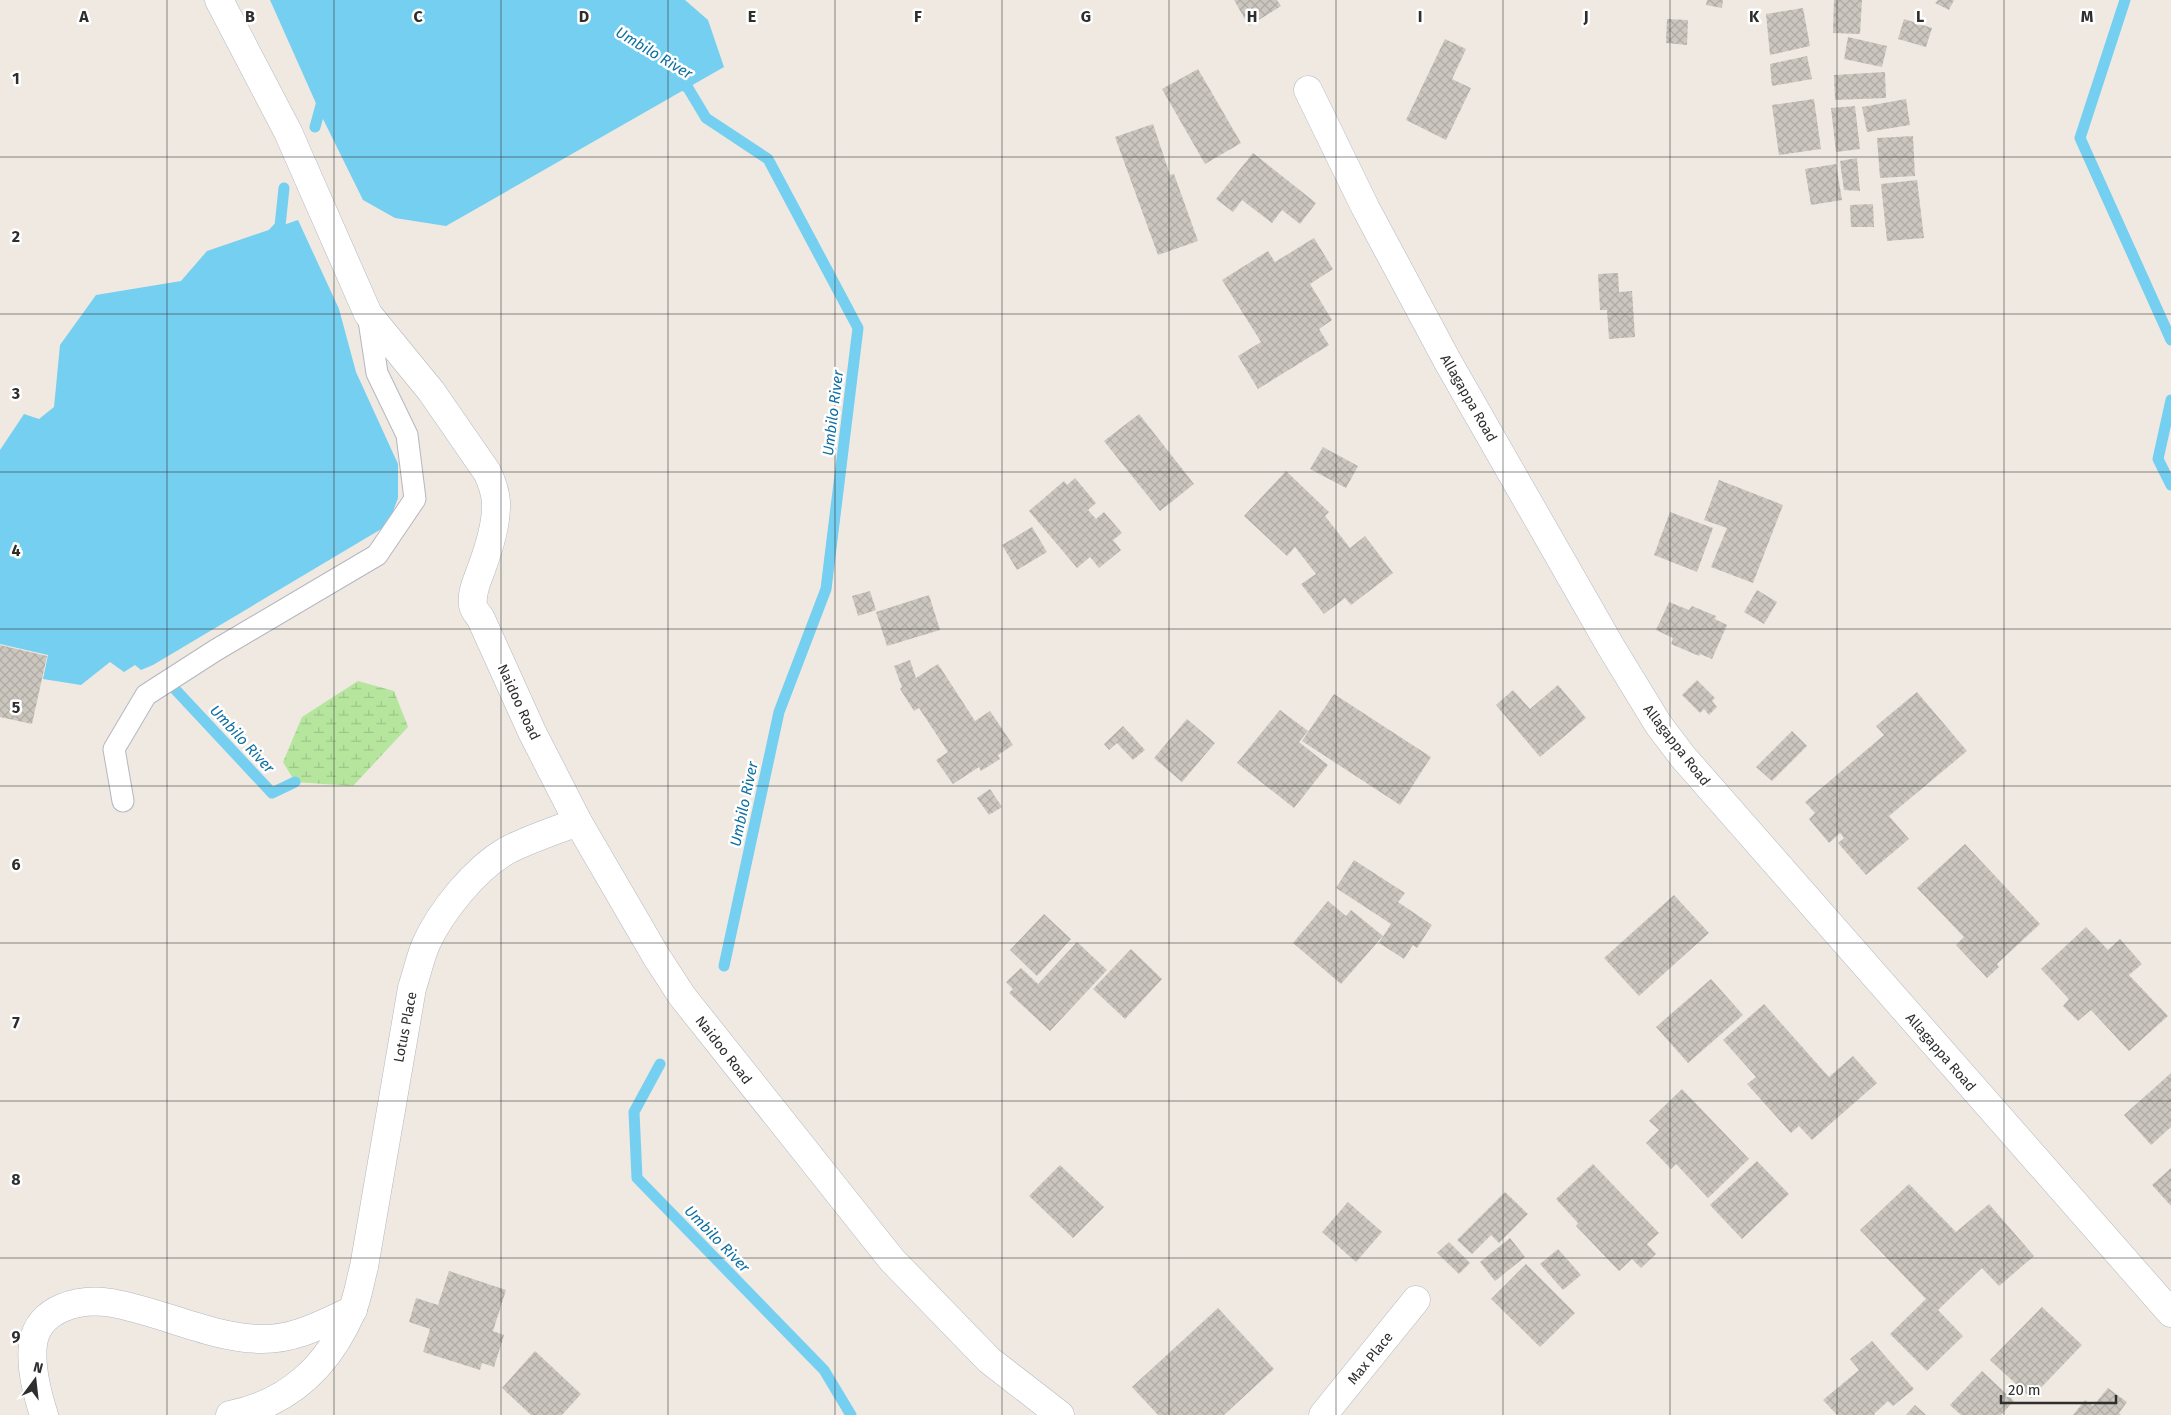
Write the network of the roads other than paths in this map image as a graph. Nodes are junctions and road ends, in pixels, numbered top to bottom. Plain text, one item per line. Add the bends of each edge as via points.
1 (219, 0) edge
2 (1308, 90) dead end
3 (368, 314) junction
4 (123, 801) dead end
5 (578, 822) junction
6 (1416, 1300) dead end
7 (352, 1310) junction
8 (2171, 1313) edge
9 (44, 1415) edge
10 (230, 1415) edge
11 (1060, 1415) edge
12 (1323, 1415) edge

1 - 3 street, Naidoo Road via 288,132
2 - 8 street, Allagappa Road via 1365,207 1448,362 1658,724 1683,757
3 - 4 lane via 377,373 407,435 415,499 377,555 146,695 114,749
3 - 5 street, Naidoo Road via 431,390 487,472 493,486 496,504 493,525 474,589 474,610 481,618 532,732
5 - 7 street, Lotus Place via 504,852 479,873 447,909 426,944 412,988 364,1267
5 - 11 street, Naidoo Road via 682,996 892,1260 990,1360
6 - 12 street, Max Place
7 - 9 street via 294,1336 262,1339 235,1337 111,1303 64,1306 40,1326 33,1344 34,1371
7 - 10 street, Lotus Place via 328,1356 310,1376 268,1404

